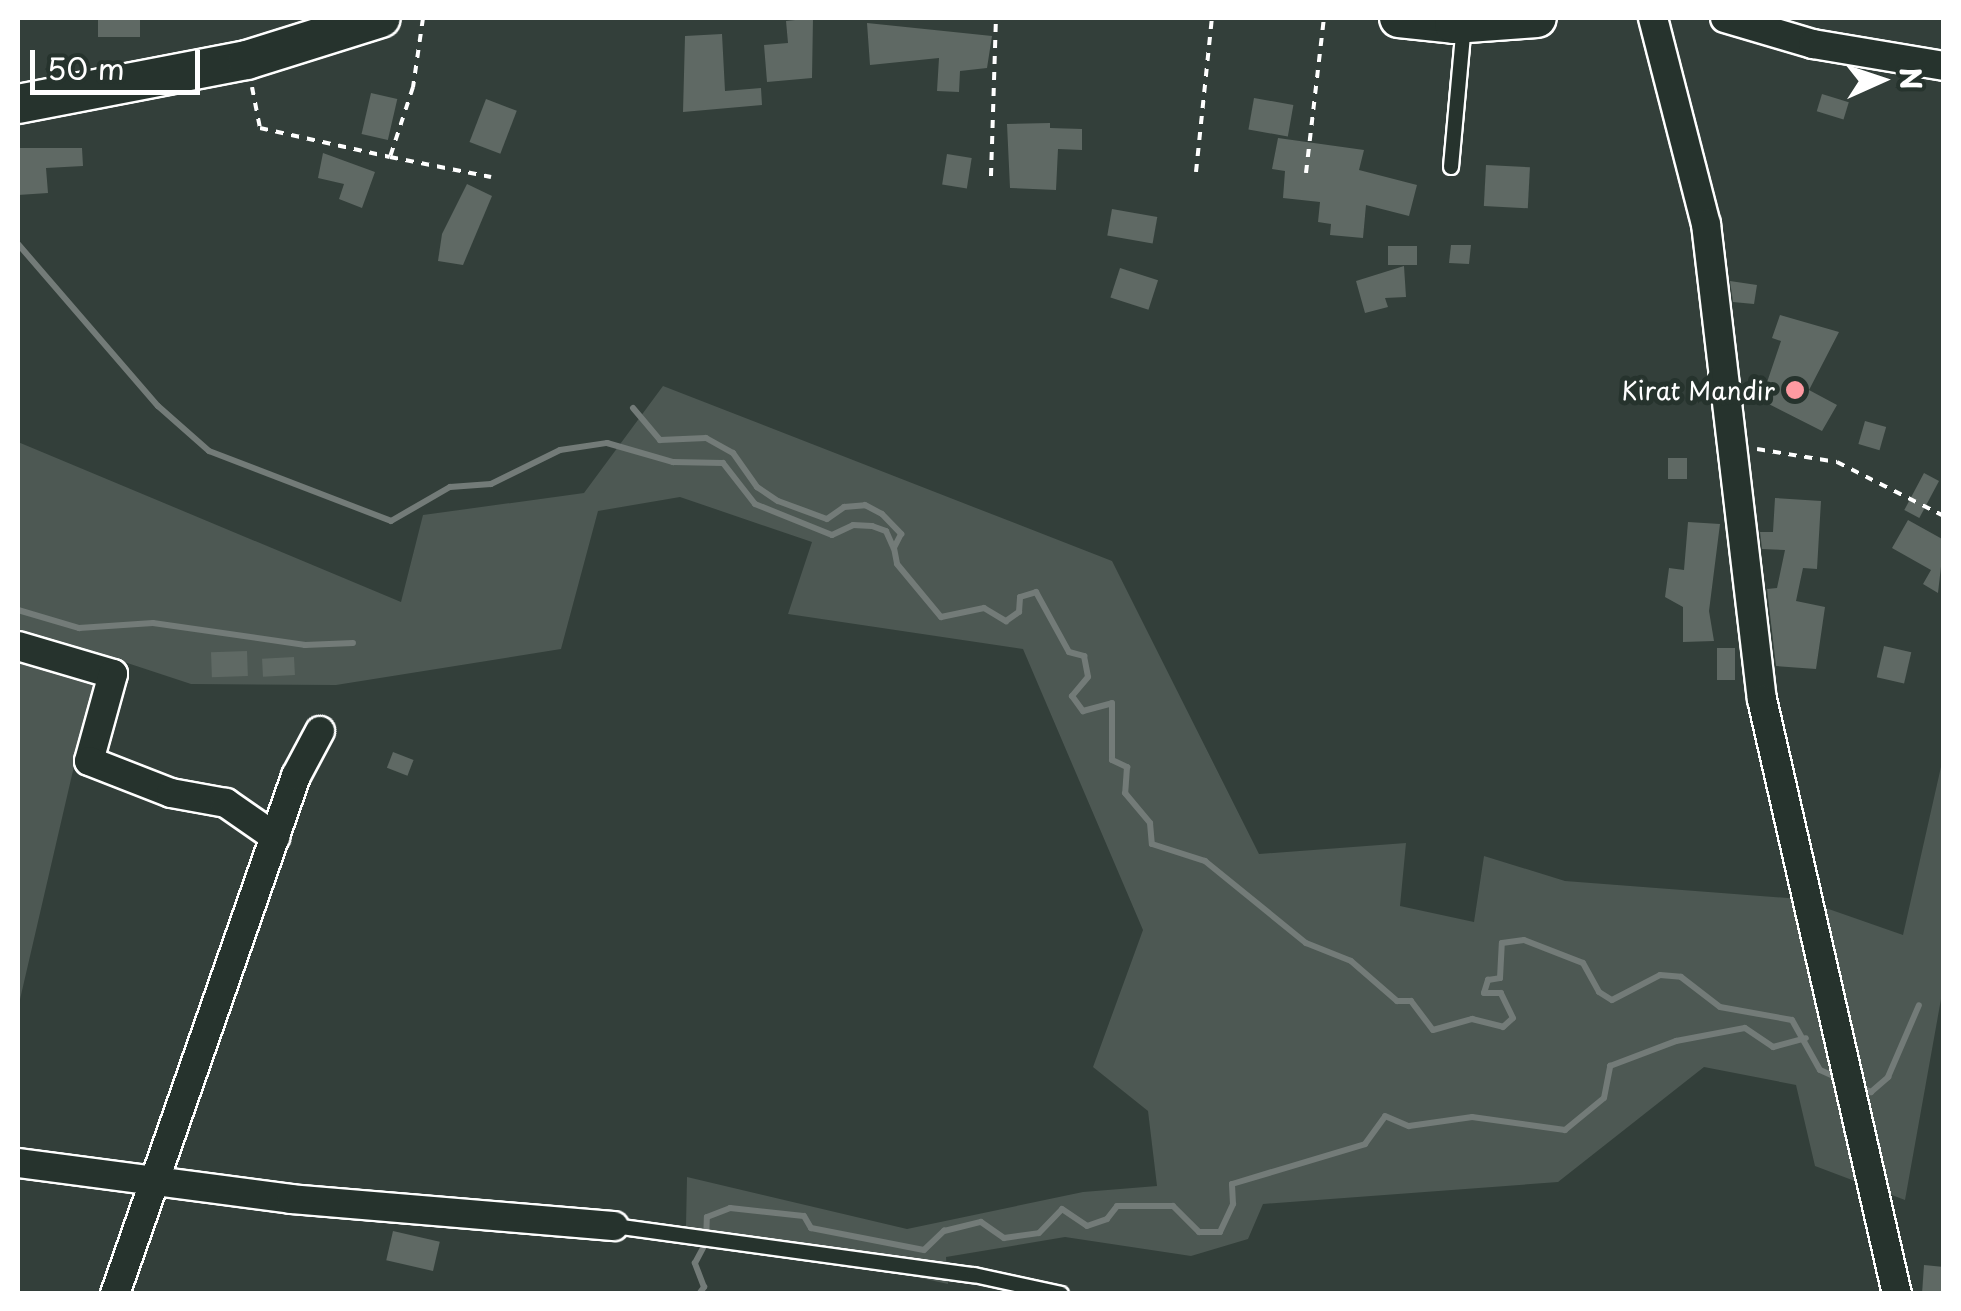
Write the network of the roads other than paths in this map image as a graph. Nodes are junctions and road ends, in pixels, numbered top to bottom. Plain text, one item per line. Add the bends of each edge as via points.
1 (381, 18) edge
2 (1399, 18) edge
3 (1536, 18) edge
4 (1653, 18) edge
5 (1725, 18) edge
6 (1464, 24) junction
7 (1944, 66) edge
8 (18, 104) edge
9 (1451, 167) dead end
10 (18, 646) edge
11 (320, 731) dead end
12 (274, 837) junction
13 (18, 1163) edge
14 (156, 1181) junction
15 (614, 1226) joint
16 (115, 1294) edge
17 (1061, 1294) edge
18 (1897, 1294) edge

1 - 8 street via 247,60
2 - 6 street
3 - 6 street
4 - 18 street via 1706,224 1762,699
5 - 7 street via 1813,44
6 - 9 lane
10 - 12 street via 113,674 90,761 171,793 226,803
11 - 12 street
12 - 14 street
13 - 14 street
14 - 15 street
14 - 16 street
15 - 17 lane via 974,1275

